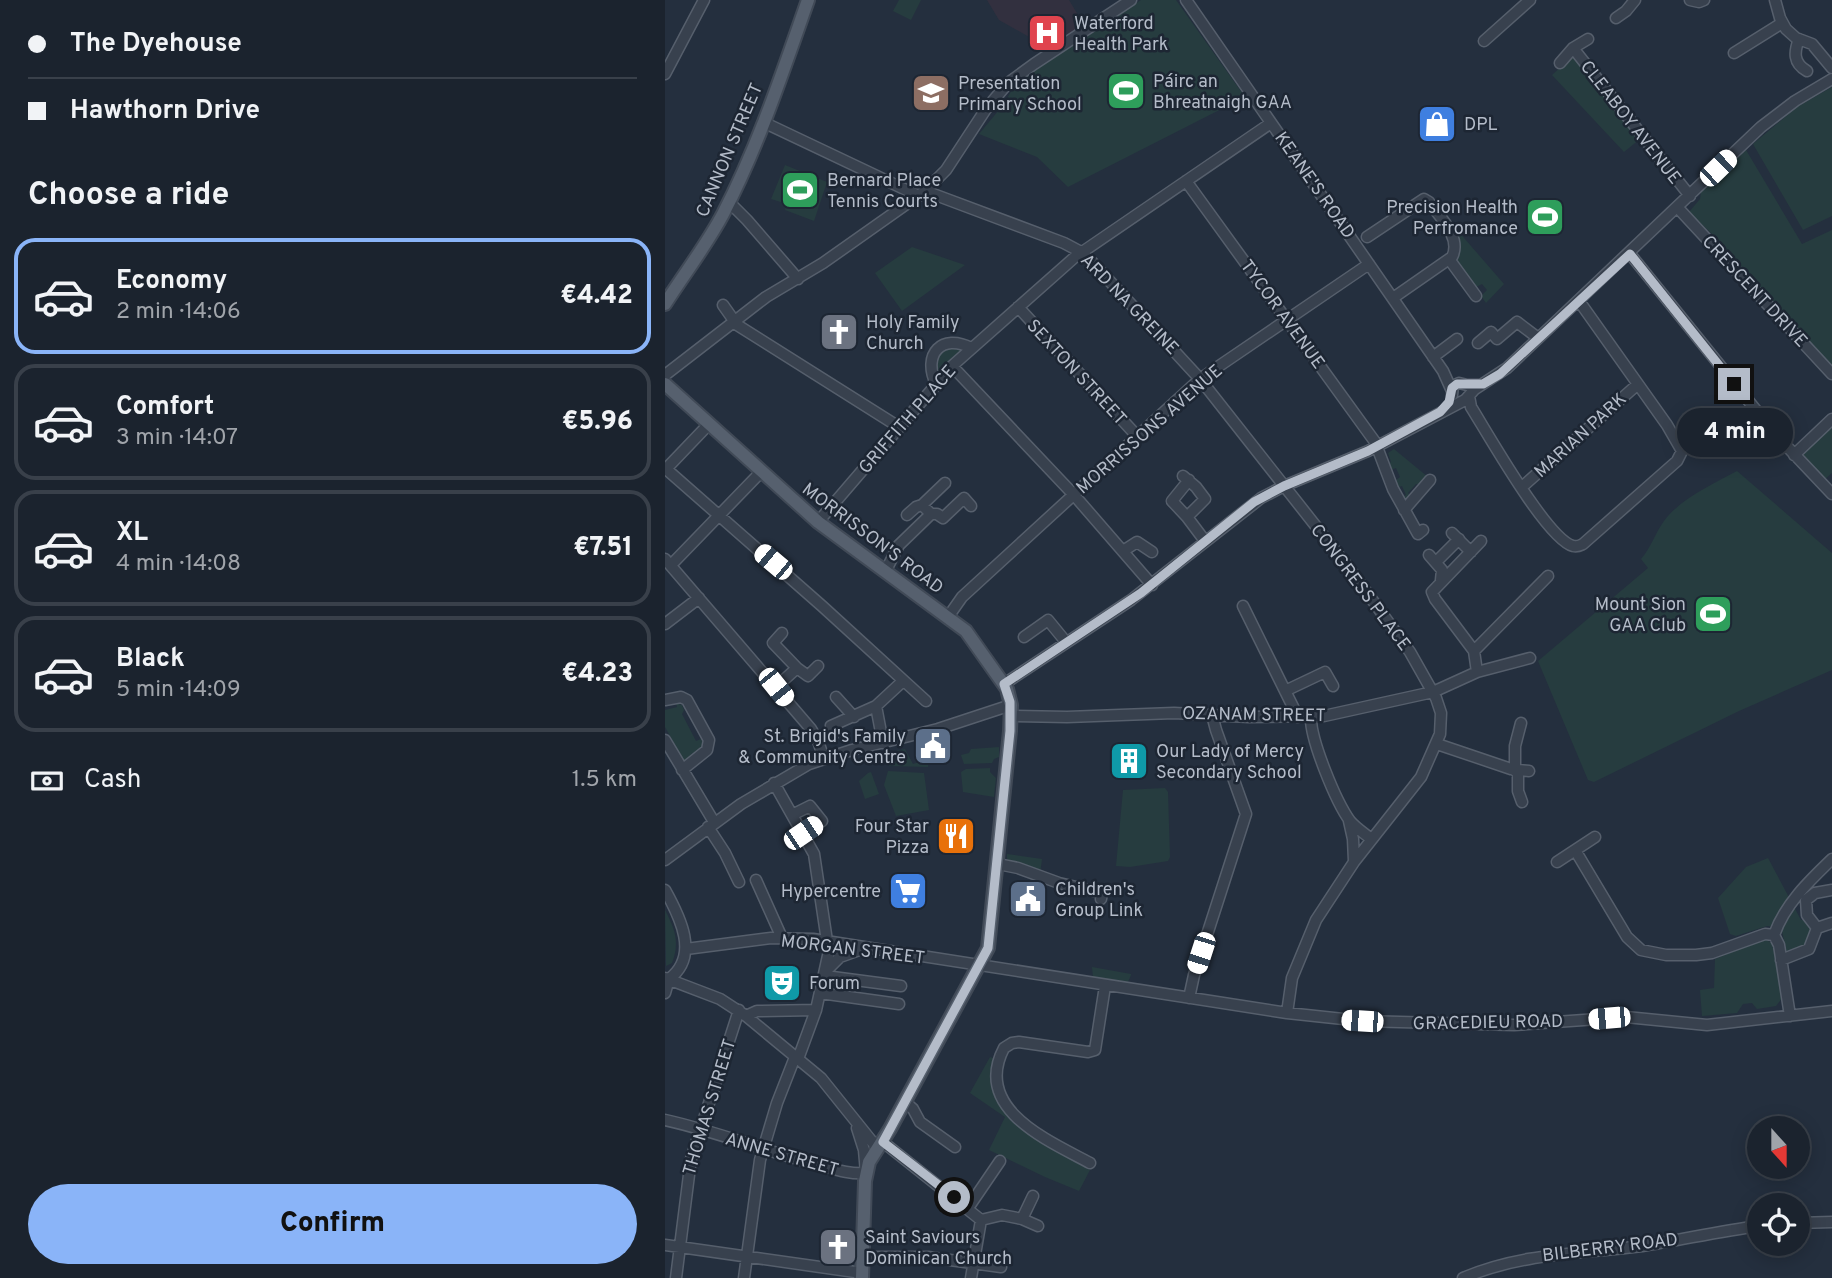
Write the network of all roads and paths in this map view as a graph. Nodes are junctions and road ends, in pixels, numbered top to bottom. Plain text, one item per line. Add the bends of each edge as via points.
1 (704, 0) edge
2 (808, 0) edge
3 (1131, 0) edge
4 (1186, 0) edge
5 (1530, 0) edge
6 (1635, 0) edge
7 (1690, 0) edge
8 (1704, 0) edge
9 (1775, 0) edge
10 (1616, 18) dead end
11 (1782, 23) junction
12 (1588, 39) dead end
13 (1798, 39) junction
14 (1484, 41) dead end
15 (1573, 48) junction
16 (1734, 53) dead end
17 (1560, 63) dead end
18 (1832, 68) edge
19 (1807, 71) dead end
20 (665, 74) edge
21 (1832, 79) edge
22 (763, 122) junction
23 (1271, 123) junction
24 (1186, 181) junction
25 (922, 194) junction
26 (1690, 196) junction
27 (729, 202) junction
28 (1678, 208) junction
29 (1367, 237) dead end
30 (1081, 252) junction
31 (1630, 254) junction
32 (1449, 259) junction
33 (1369, 264) junction
34 (798, 279) junction
35 (669, 289) edge
36 (1476, 296) dead end
37 (1393, 298) junction
38 (1579, 300) junction
39 (665, 304) edge
40 (723, 305) dead end
41 (1018, 307) junction
42 (1287, 319) junction
43 (734, 323) junction
44 (1538, 338) junction
45 (1457, 339) dead end
46 (1478, 343) dead end
47 (971, 348) junction
48 (1433, 357) junction
49 (952, 366) junction
50 (1832, 374) edge
51 (665, 376) edge
52 (1201, 379) junction
53 (665, 384) edge
54 (936, 384) junction
55 (1638, 384) junction
56 (1463, 395) junction
57 (1832, 419) edge
58 (709, 425) junction
59 (899, 427) junction
60 (1137, 436) junction
61 (1378, 446) junction
62 (1794, 455) junction
63 (665, 469) edge
64 (761, 472) junction
65 (1430, 480) dead end
66 (945, 482) dead end
67 (1284, 486) junction
68 (1522, 487) junction
69 (1832, 494) edge
70 (1074, 495) junction
71 (922, 505) junction
72 (971, 506) dead end
73 (1404, 510) junction
74 (931, 514) junction
75 (908, 515) dead end
76 (717, 516) junction
77 (1187, 517) junction
78 (818, 522) junction
79 (1423, 530) dead end
80 (1205, 541) junction
81 (1481, 541) dead end
82 (1123, 551) junction
83 (1471, 551) junction
84 (1152, 552) dead end
85 (668, 562) edge
86 (885, 572) junction
87 (1548, 576) dead end
88 (1439, 583) junction
89 (1152, 585) junction
90 (699, 598) junction
91 (1243, 606) dead end
92 (948, 617) junction
93 (665, 624) edge
94 (782, 633) dead end
95 (1024, 637) dead end
96 (1066, 642) junction
97 (1474, 651) junction
98 (1530, 658) dead end
99 (818, 667) dead end
100 (797, 668) junction
101 (1477, 673) junction
102 (903, 681) junction
103 (1004, 684) junction
104 (1333, 686) dead end
105 (776, 687) junction
106 (1285, 691) junction
107 (1433, 692) junction
108 (836, 697) dead end
109 (665, 700) edge
110 (926, 701) dead end
111 (876, 706) junction
112 (1011, 710) junction
113 (1212, 715) junction
114 (1298, 717) junction
115 (1311, 717) junction
116 (854, 718) junction
117 (1521, 723) dead end
118 (833, 735) dead end
119 (665, 740) edge
120 (883, 743) junction
121 (1437, 744) junction
122 (824, 759) junction
123 (682, 770) junction
124 (1521, 771) junction
125 (774, 783) junction
126 (1522, 802) dead end
127 (792, 814) junction
128 (1349, 819) junction
129 (711, 824) junction
130 (803, 833) junction
131 (1595, 837) dead end
132 (1371, 839) junction
133 (665, 845) edge
134 (1575, 850) junction
135 (668, 858) edge
136 (1832, 859) edge
137 (1354, 862) junction
138 (1557, 862) dead end
139 (998, 864) junction
140 (755, 880) dead end
141 (739, 882) dead end
142 (665, 890) edge
143 (1832, 890) edge
144 (1101, 899) dead end
145 (1832, 923) edge
146 (1817, 928) junction
147 (1774, 935) junction
148 (782, 938) junction
149 (829, 942) junction
150 (865, 947) junction
151 (686, 949) junction
152 (1781, 960) junction
153 (681, 965) junction
154 (979, 966) junction
155 (825, 974) junction
156 (667, 979) edge
157 (901, 986) dead end
158 (1105, 986) junction
159 (690, 987) junction
160 (665, 993) edge
161 (820, 993) junction
162 (1189, 998) junction
163 (899, 1004) dead end
164 (815, 1010) junction
165 (1832, 1011) edge
166 (743, 1013) junction
167 (1287, 1013) junction
168 (1790, 1016) junction
169 (796, 1058) junction
170 (905, 1102) junction
171 (851, 1118) junction
172 (665, 1120) edge
173 (700, 1128) junction
174 (880, 1145) junction
175 (863, 1147) junction
176 (955, 1147) dead end
177 (763, 1150) junction
178 (1000, 1161) dead end
179 (1090, 1163) dead end
180 (866, 1173) junction
181 (1033, 1196) dead end
182 (968, 1208) junction
183 (1022, 1219) junction
184 (981, 1220) junction
185 (1832, 1222) edge
186 (1810, 1223) edge
187 (1038, 1226) dead end
188 (1747, 1228) edge
189 (665, 1245) edge
190 (678, 1246) junction
191 (747, 1256) junction
192 (863, 1257) junction
193 (974, 1263) junction
194 (1001, 1267) dead end
195 (862, 1276) edge
196 (676, 1278) edge
197 (744, 1278) edge
198 (971, 1278) edge
199 (1463, 1278) edge

1 - 20 street
2 - 22 main road, CANNON STREET
3 - 25 street via 1008,83 946,170
4 - 23 street, KEANE'S ROAD
5 - 14 street
6 - 10 street
7 - 8 street
9 - 11 street
11 - 13 street
11 - 16 street
12 - 15 street, CLEABOY AVENUE
13 - 18 street via 1812,44
13 - 19 street via 1795,58
15 - 17 street, CLEABOY AVENUE
15 - 26 street, CLEABOY AVENUE
21 - 26 street via 1769,120
22 - 25 street, ARD NA GREINE
22 - 27 main road, CANNON STREET
23 - 24 street, GRIFFITH PLACE
23 - 33 street, KEANE'S ROAD
24 - 30 street, GRIFFITH PLACE
24 - 42 street, TYCOR AVENUE
25 - 30 street, ARD NA GREINE
25 - 34 street
26 - 28 street
27 - 34 street
27 - 35 main road, CANNON STREET via 703,248
28 - 31 street
28 - 50 street, CRESCENT DRIVE
29 - 32 street via 1425,199 1454,238
30 - 41 street, GRIFFITH PLACE
30 - 52 street, ARD NA GREINE
31 - 38 street
31 - 62 street
32 - 36 street
32 - 37 street
33 - 37 street, KEANE'S ROAD
33 - 42 street, MORRISSONS AVENUE
34 - 43 street
35 - 39 main road, CANNON STREET
37 - 48 street, KEANE'S ROAD
38 - 44 street
38 - 55 street, MARIAN PARK
40 - 43 street
41 - 47 street, GRIFFITH PLACE
41 - 60 street, SEXTON STREET
42 - 52 street, MORRISSONS AVENUE
42 - 61 street, TYCOR AVENUE
43 - 51 street
43 - 59 street
44 - 46 street via 1517,322 1497,339 1491,332
44 - 56 street via 1507,368
45 - 48 street
47 - 49 street, GRIFFITH PLACE
47 - 54 street via 955,343 937,350 930,362
48 - 56 street, KEANE'S ROAD
49 - 54 street, GRIFFITH PLACE
49 - 70 street
52 - 60 street, MORRISSONS AVENUE
52 - 67 street, ARD NA GREINE
53 - 58 main road, MORRISSON'S ROAD
54 - 59 street, GRIFFITH PLACE
55 - 68 street, MARIAN PARK
55 - 68 street, MARIAN PARK via 1681,446 1677,461 1577,546 1548,526
56 - 61 street
56 - 68 street, MARIAN PARK
57 - 62 street
58 - 63 street
58 - 64 main road, MORRISSON'S ROAD
59 - 78 street, GRIFFITH PLACE
60 - 70 street, MORRISSONS AVENUE
61 - 67 street
61 - 73 street, TYCOR AVENUE
62 - 69 street
63 - 76 street
64 - 76 street
64 - 78 main road, MORRISSON'S ROAD
65 - 73 street
66 - 71 street
67 - 80 street via 1254,502
67 - 107 street, CONGRESS PLACE via 1397,632
70 - 82 street
70 - 92 street, MORRISSONS AVENUE via 962,597
71 - 74 street
71 - 75 street
72 - 74 street via 964,498 943,518
73 - 79 street via 1418,534
74 - 86 street via 899,545
76 - 85 street
76 - 102 street
77 - 77 street via 1205,500 1186,478 1172,501
77 - 80 street
78 - 86 main road, MORRISSON'S ROAD
80 - 89 street
81 - 83 street
82 - 84 street via 1137,542
82 - 89 street
83 - 88 street
83 - 88 street via 1455,536 1432,559 1443,572
85 - 90 street
86 - 92 main road, MORRISSON'S ROAD
87 - 97 street
88 - 97 street via 1433,597
89 - 96 street
90 - 93 street
90 - 105 street
91 - 106 street
92 - 103 main road, MORRISSON'S ROAD via 969,635
94 - 100 street via 773,643
95 - 96 street via 1048,620
96 - 103 street
97 - 101 street
98 - 101 street, OZANAM STREET
99 - 100 street via 809,676
100 - 105 street
101 - 107 street, OZANAM STREET
102 - 110 street
102 - 111 street
103 - 112 main road, MORRISSON'S ROAD
104 - 106 street via 1325,672
105 - 122 street via 814,733
106 - 114 street
107 - 115 street, OZANAM STREET
107 - 121 street, CONGRESS PLACE via 1442,718
108 - 116 street
109 - 123 street via 687,700 709,740 707,750
111 - 116 street
111 - 120 street
112 - 113 street, OZANAM STREET via 1067,717
112 - 120 street, OZANAM STREET
112 - 139 main road
113 - 114 street, OZANAM STREET
113 - 162 street via 1246,813
114 - 115 street, OZANAM STREET
115 - 128 street via 1314,739
116 - 118 street via 831,726
117 - 124 street via 1515,746
119 - 123 street
120 - 122 street, OZANAM STREET
121 - 124 street
121 - 132 street via 1414,786
122 - 125 street, OZANAM STREET
123 - 129 street
124 - 126 street via 1518,791
125 - 127 street
125 - 129 street, OZANAM STREET
127 - 130 street
127 - 130 street via 810,806 822,821
128 - 132 street
128 - 137 street
129 - 135 street, OZANAM STREET
129 - 141 street
130 - 149 street via 815,858
131 - 134 street
132 - 137 street
133 - 135 street
134 - 138 street
134 - 147 street via 1626,937 1641,950 1696,956
136 - 147 street via 1795,897
137 - 167 street via 1305,943
139 - 144 street via 1102,893
139 - 154 main road via 989,946
140 - 148 street
142 - 151 street via 685,935
143 - 146 street via 1812,894 1806,901 1807,915
145 - 146 street
146 - 152 street via 1809,949
147 - 152 street
148 - 149 street, MORGAN STREET
148 - 151 street, MORGAN STREET
149 - 150 street, MORGAN STREET
149 - 155 street
150 - 154 street, MORGAN STREET
150 - 155 street via 838,958
151 - 153 street
152 - 168 street
153 - 156 street
153 - 159 street
154 - 158 street, GRACEDIEU ROAD
154 - 170 main road
155 - 157 street
155 - 161 street
156 - 159 street
156 - 160 street
158 - 162 street, GRACEDIEU ROAD
158 - 179 street via 1095,1050 1015,1042 1004,1048 998,1066 1001,1092 1020,1122
159 - 166 street
161 - 163 street
161 - 164 street
162 - 167 street, GRACEDIEU ROAD
164 - 166 street
164 - 169 street
165 - 168 street, GRACEDIEU ROAD
166 - 169 street
166 - 173 street, THOMAS STREET
167 - 168 street, GRACEDIEU ROAD via 1376,1022 1505,1025 1626,1017 1707,1025
169 - 171 street via 821,1078
169 - 177 street
170 - 174 main road
170 - 176 street via 920,1122
171 - 174 street
171 - 175 street
172 - 173 street, ANNE STREET
173 - 177 street, ANNE STREET
173 - 190 street, THOMAS STREET
174 - 175 street
174 - 180 main road
174 - 182 street
175 - 180 street
177 - 180 street, ANNE STREET
177 - 191 street
178 - 182 street
180 - 192 main road
181 - 183 street
182 - 184 street
183 - 184 street via 1002,1215
183 - 187 street
184 - 193 street
185 - 186 street
188 - 199 street, BILBERRY ROAD via 1640,1246 1533,1256
189 - 190 street
190 - 191 street
190 - 196 street, THOMAS STREET
191 - 195 street
191 - 197 street
192 - 193 street via 928,1257
192 - 195 main road
193 - 194 street
193 - 198 street

